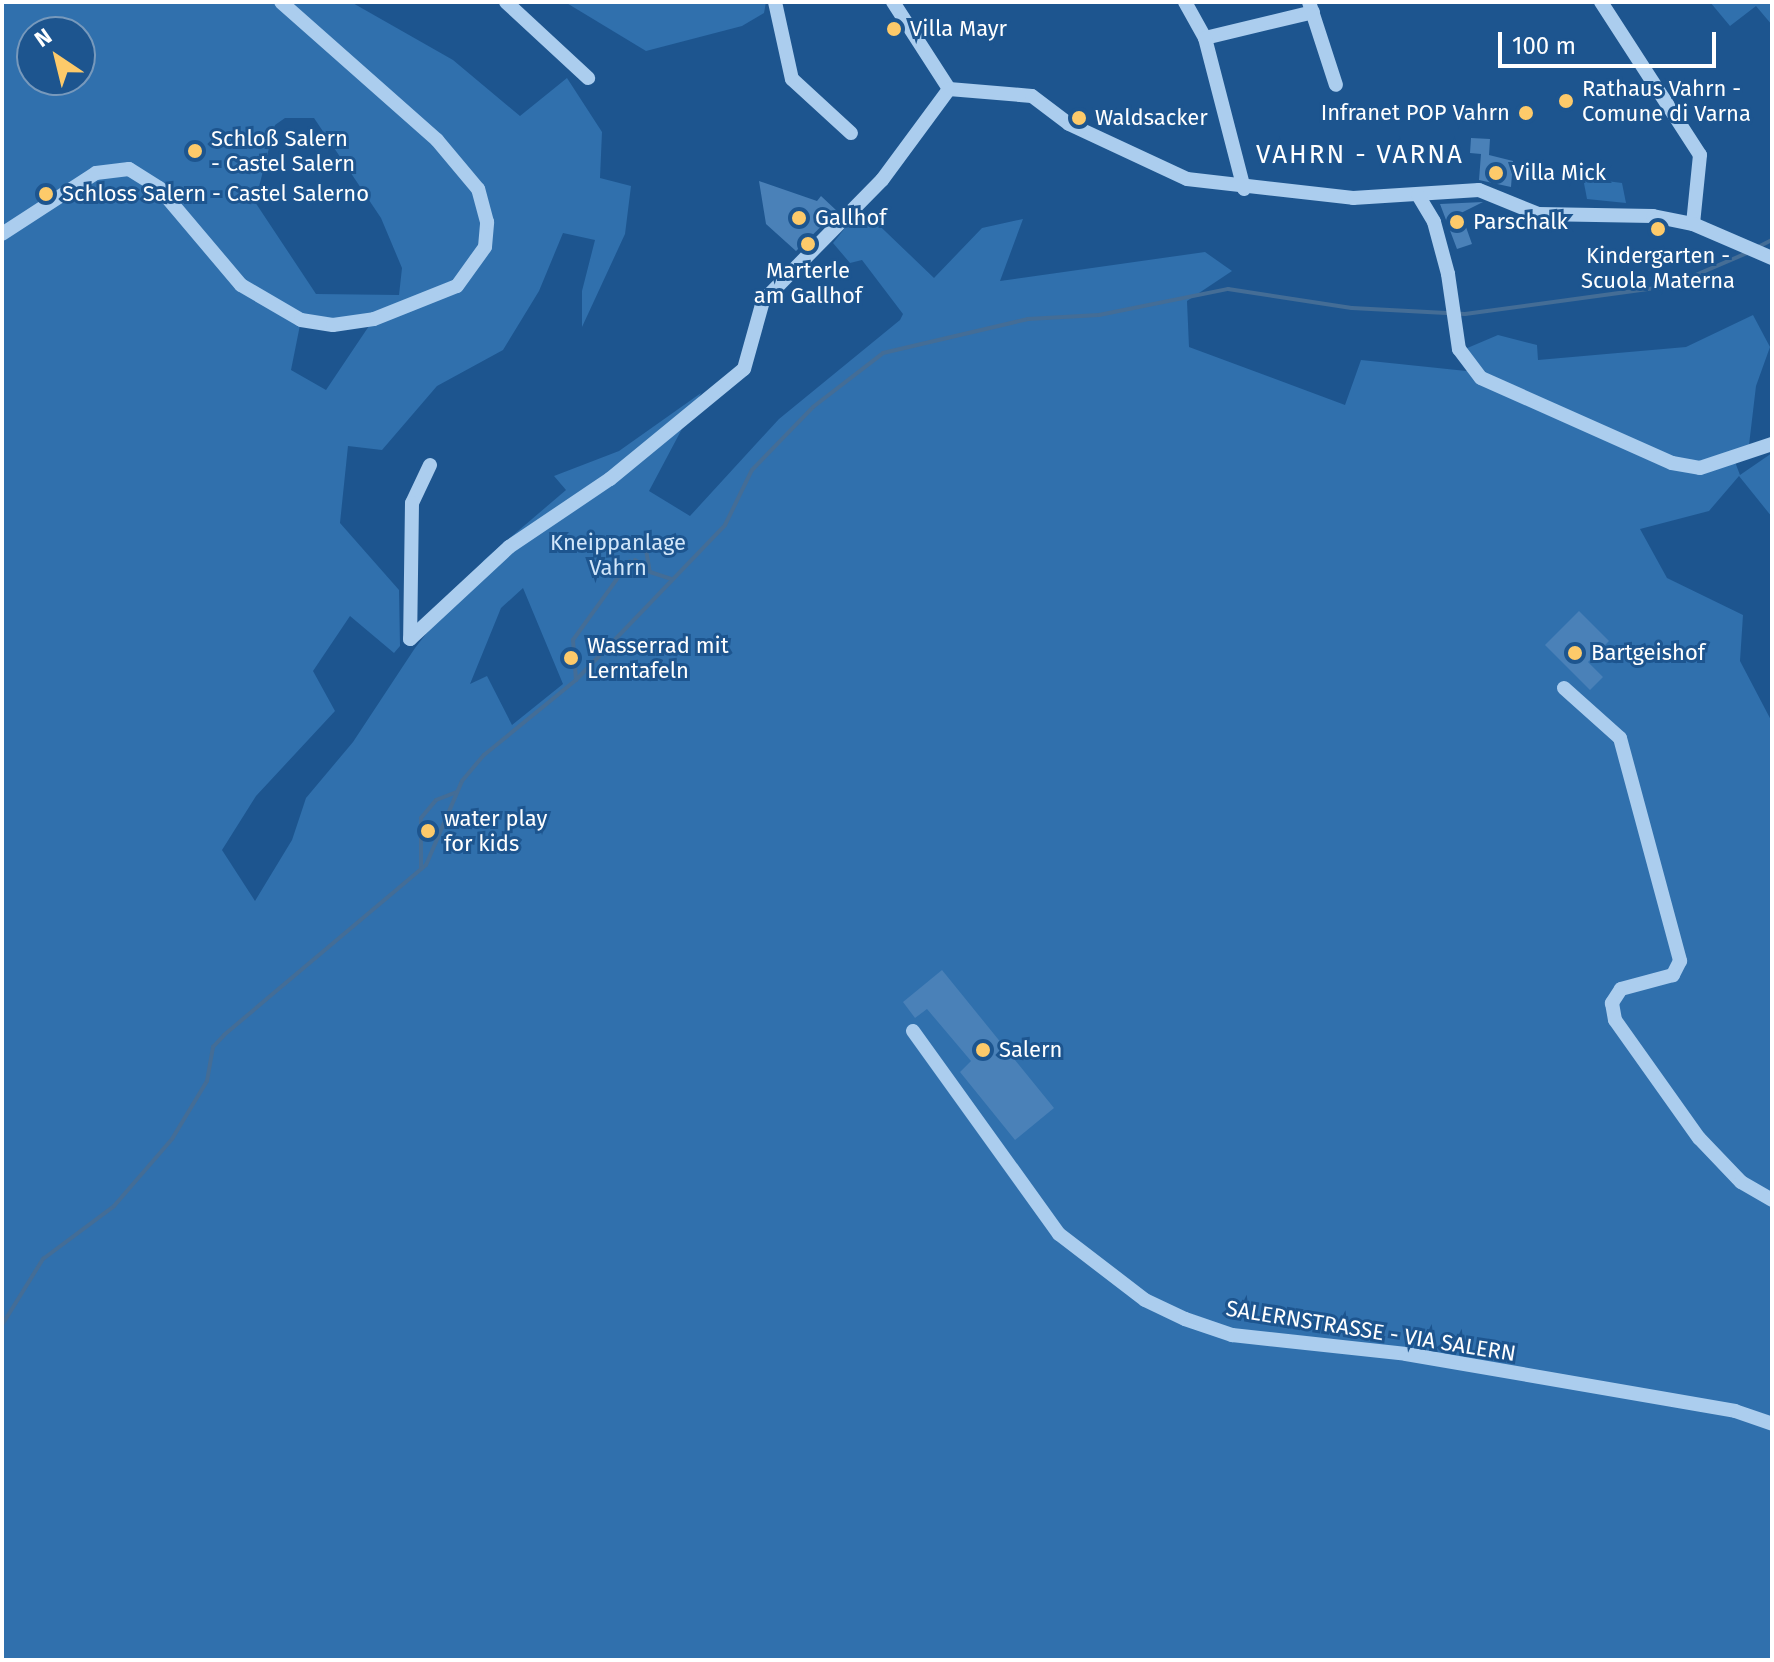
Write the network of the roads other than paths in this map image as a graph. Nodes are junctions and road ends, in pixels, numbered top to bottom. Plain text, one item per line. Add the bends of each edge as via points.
1 (281, 2) edge
2 (506, 2) edge
3 (775, 2) edge
4 (893, 2) edge
5 (1185, 2) edge
6 (1601, 2) edge
7 (1311, 7) edge
8 (1205, 38) junction
9 (588, 78) dead end
10 (1336, 85) dead end
11 (949, 89) junction
12 (851, 133) dead end
13 (1244, 189) junction
14 (1418, 195) junction
15 (1693, 224) junction
16 (2, 234) edge
17 (1767, 256) edge
18 (1772, 444) edge
19 (430, 465) dead end
20 (1564, 688) dead end
21 (913, 1031) dead end
22 (1772, 1200) edge
23 (1772, 1424) edge

1 - 16 street via 437,140 478,189 487,222 485,247 457,286 374,319 333,325 301,320 241,285 147,177 118,168 86,178
2 - 9 street
3 - 12 street via 792,79
4 - 11 street
5 - 8 street
6 - 15 street via 1700,155
7 - 8 street
7 - 10 street
8 - 13 street
11 - 13 street via 1032,96 1069,124 1168,173
11 - 19 street via 882,180 763,301 744,369 610,479 509,547 410,639 412,503
13 - 14 street via 1353,198
14 - 15 street via 1455,187 1538,214 1653,216
14 - 18 street via 1434,222 1464,360 1481,378 1629,448 1700,468
15 - 17 street
20 - 22 street via 1620,738 1627,782 1680,961 1673,975 1621,989 1612,1003 1615,1020 1657,1071 1699,1138 1741,1182
21 - 23 street, SALERNSTRASSE - VIA SALERN via 1005,1167 1075,1250 1145,1300 1232,1335 1406,1354 1735,1411

